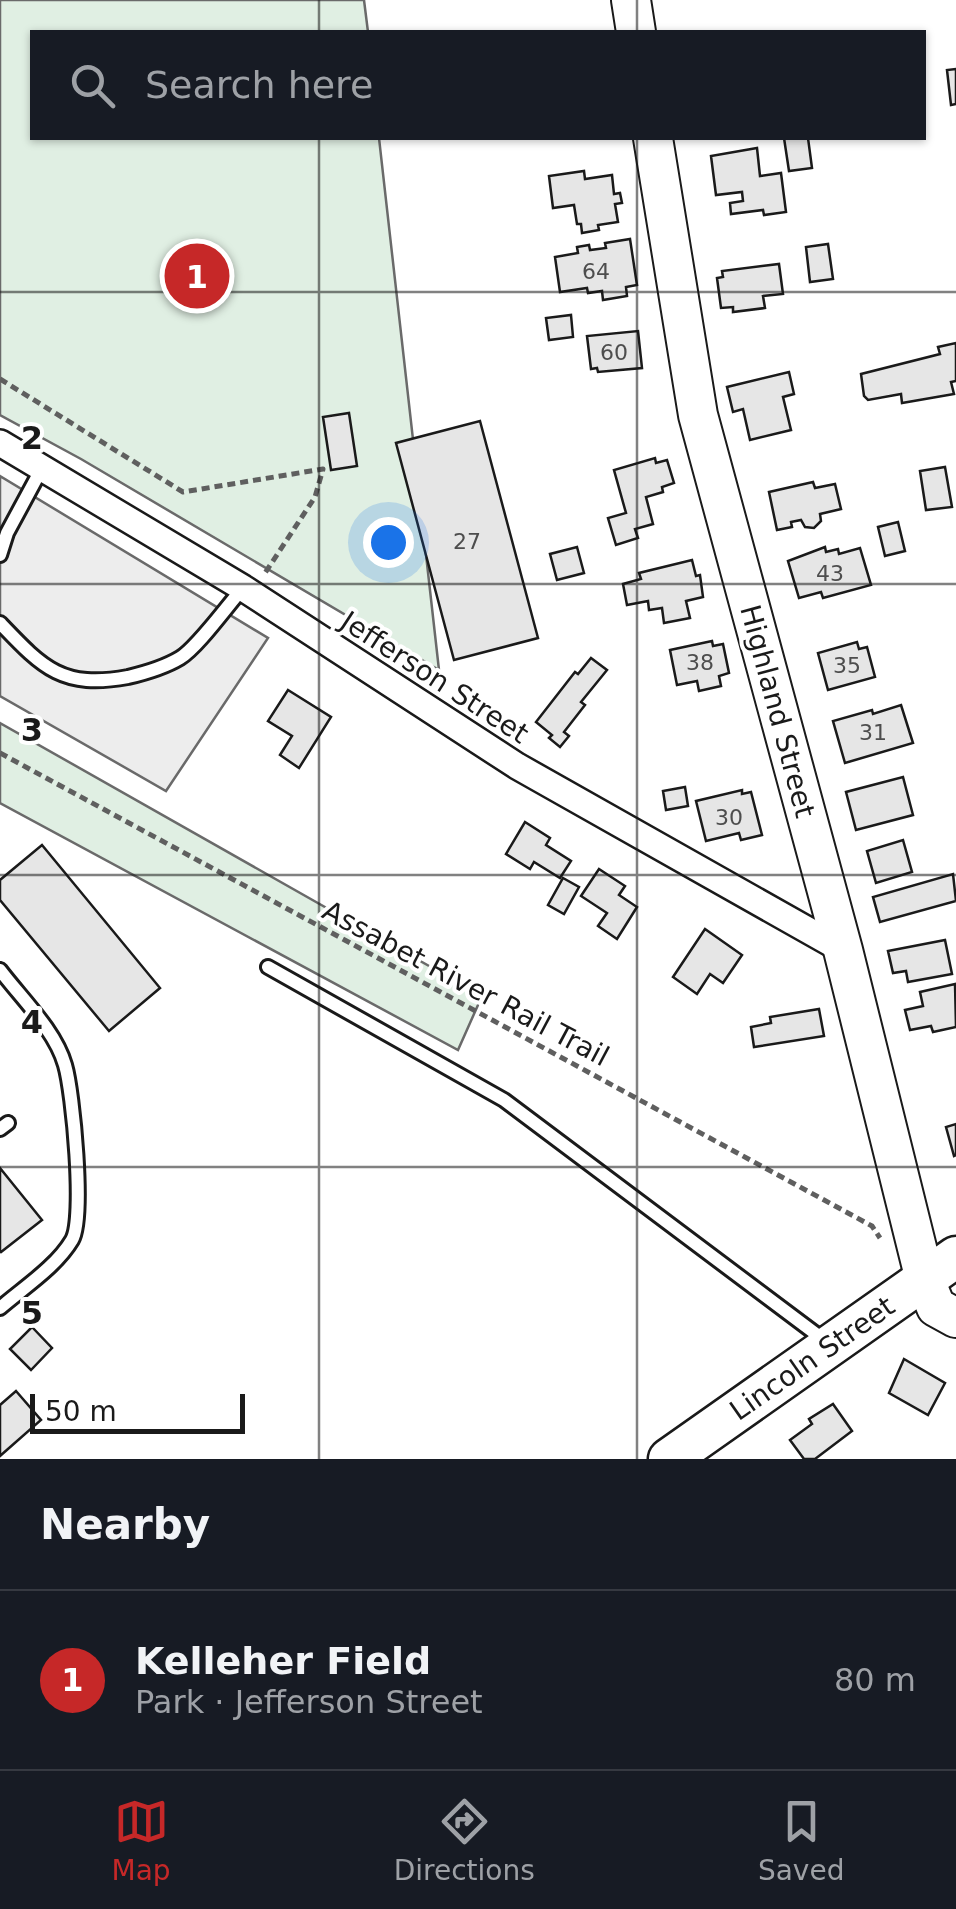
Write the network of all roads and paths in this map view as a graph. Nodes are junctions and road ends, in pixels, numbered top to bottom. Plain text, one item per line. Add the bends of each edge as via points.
1 (631, 0) edge
2 (636, 30) edge
3 (653, 140) edge
4 (0, 379) edge
5 (0, 444) edge
6 (42, 468) junction
7 (0, 555) edge
8 (247, 591) junction
9 (0, 623) edge
10 (0, 753) edge
11 (843, 950) junction
12 (268, 967) dead end
13 (0, 970) edge
14 (880, 1239) dead end
15 (940, 1269) edge
16 (0, 1308) edge
17 (956, 1318) edge
18 (830, 1344) junction
19 (668, 1459) edge

1 - 2 street
3 - 11 street, Highland Street via 698,415
4 - 8 path via 183,492 323,468 315,496
5 - 6 street, Jefferson Street
6 - 7 lane
6 - 8 street, Jefferson Street
8 - 9 lane via 182,657 142,674 93,683 68,678 34,658
8 - 11 street, Jefferson Street via 516,766
10 - 14 path, Assabet River Rail Trail via 872,1226
11 - 15 street, Highland Street
12 - 18 lane via 504,1100
13 - 16 lane via 65,1064 81,1207 74,1238
15 - 17 street via 936,1307
15 - 18 main road, Lincoln Street
18 - 19 main road, Lincoln Street

